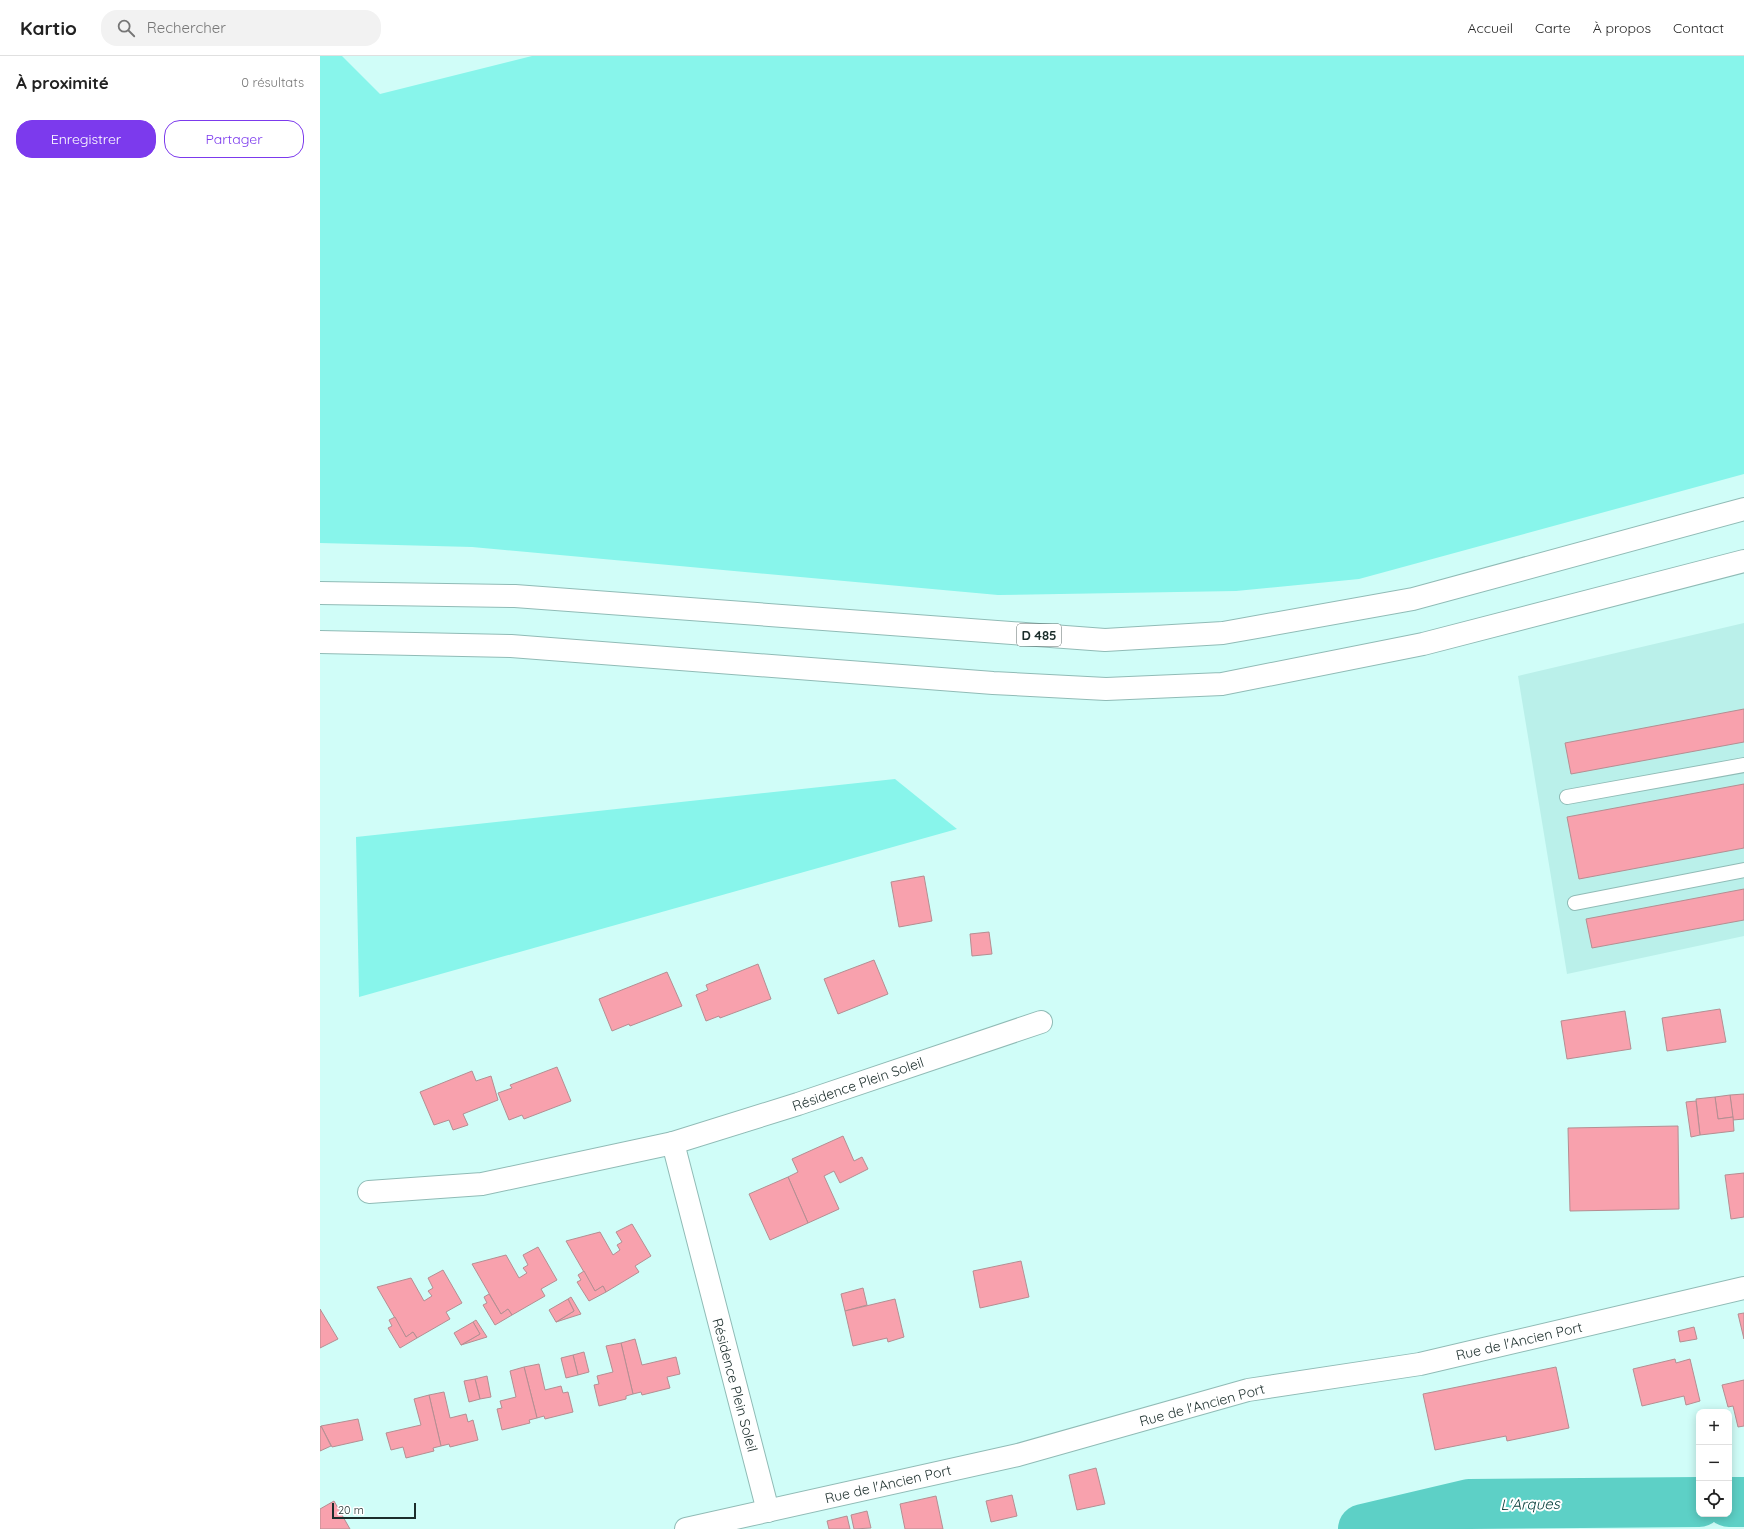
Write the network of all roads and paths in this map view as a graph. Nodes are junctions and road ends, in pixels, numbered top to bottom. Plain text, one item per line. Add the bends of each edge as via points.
1 (1744, 509) edge
2 (1744, 561) edge
3 (320, 593) edge
4 (320, 642) edge
5 (1744, 764) edge
6 (1566, 798) dead end
7 (1744, 870) edge
8 (1575, 903) dead end
9 (1042, 1022) dead end
10 (673, 1143) junction
11 (369, 1192) dead end
12 (1744, 1288) edge
13 (768, 1511) junction
14 (686, 1529) edge

1 - 3 main road, D 485 via 1413,599 1223,633 1105,640 515,596
2 - 4 main road via 1423,644 1222,684 1106,689 993,683 511,646
5 - 6 lane
7 - 8 lane
9 - 10 main road, Résidence Plein Soleil via 806,1102
10 - 11 main road, Résidence Plein Soleil via 482,1184
10 - 13 main road, Résidence Plein Soleil
12 - 13 main road, Rue de l'Ancien Port via 1420,1364 1248,1390 1018,1454
13 - 14 main road, Rue de l'Ancien Port

